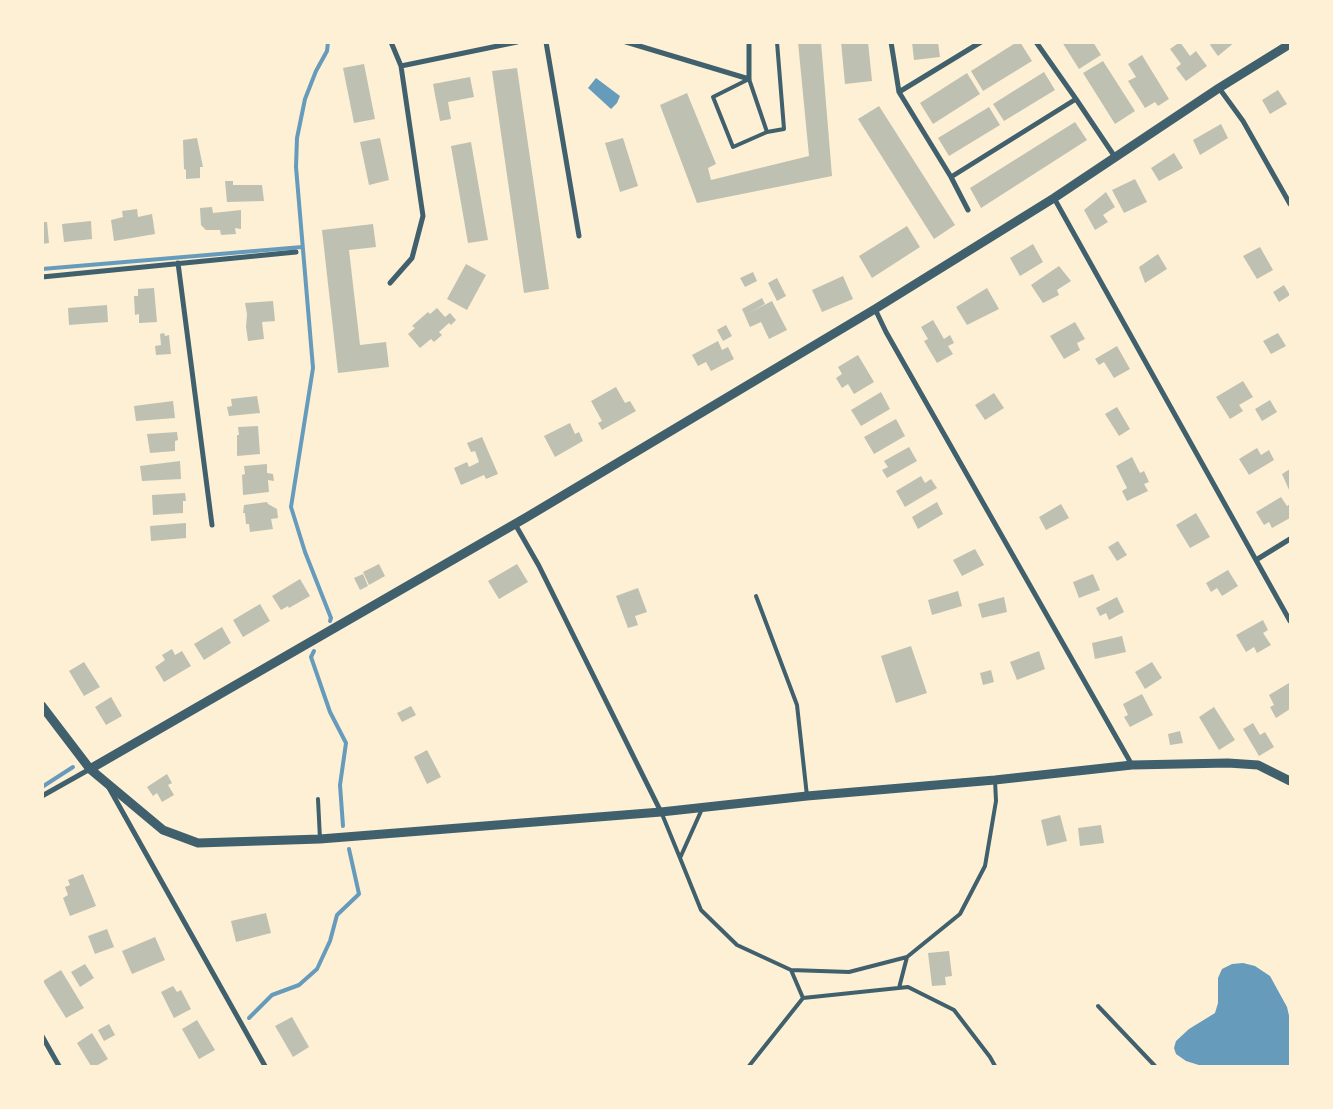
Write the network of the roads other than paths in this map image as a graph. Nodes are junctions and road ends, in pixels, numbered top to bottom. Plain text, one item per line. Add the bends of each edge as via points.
1 (391, 42) edge
2 (517, 42) edge
3 (546, 42) edge
4 (626, 42) edge
5 (749, 42) edge
6 (777, 42) edge
7 (891, 42) edge
8 (981, 42) edge
9 (1036, 42) edge
10 (1290, 44) edge
11 (401, 66) junction
12 (749, 79) junction
13 (1219, 88) junction
14 (899, 92) junction
15 (1076, 99) junction
16 (767, 132) junction
17 (1115, 157) junction
18 (950, 177) junction
19 (1054, 198) junction
20 (1290, 204) edge
21 (968, 210) dead end
22 (579, 236) dead end
23 (296, 252) dead end
24 (178, 264) junction
25 (42, 277) edge
26 (390, 283) dead end
27 (875, 309) junction
28 (515, 524) junction
29 (212, 525) dead end
30 (1290, 539) edge
31 (1256, 560) junction
32 (756, 596) dead end
33 (1290, 621) edge
34 (42, 706) edge
35 (1132, 766) junction
36 (90, 769) junction
37 (995, 780) junction
38 (1290, 781) edge
39 (106, 784) junction
40 (42, 796) edge
41 (807, 796) junction
42 (318, 798) dead end
43 (704, 806) junction
44 (661, 812) junction
45 (320, 839) junction
46 (680, 858) junction
47 (907, 957) junction
48 (790, 970) junction
49 (899, 988) junction
50 (803, 998) junction
51 (1098, 1006) dead end
52 (42, 1036) edge
53 (59, 1066) edge
54 (265, 1066) edge
55 (749, 1066) edge
56 (995, 1066) edge
57 (1155, 1066) edge

1 - 11 street
2 - 11 street
3 - 22 street
4 - 12 street
5 - 12 street
6 - 16 lane via 784,129
7 - 14 street
8 - 14 street
9 - 15 street
10 - 13 street
11 - 26 street via 423,216 412,258
12 - 16 lane
12 - 16 lane via 713,97 734,146
13 - 17 street
13 - 20 street via 1243,121
14 - 18 street
15 - 17 street
15 - 18 street
17 - 19 street
18 - 21 street
19 - 27 street
19 - 31 street
23 - 24 street
24 - 25 street
24 - 29 street
27 - 28 street
27 - 35 street
28 - 36 street
28 - 44 street
30 - 31 street
31 - 33 street
32 - 41 lane via 797,705
34 - 36 street
35 - 37 street
35 - 38 street via 1258,765
36 - 39 street
36 - 40 street
37 - 41 street
37 - 47 lane via 996,801 985,866 960,914
39 - 45 street via 163,830 198,843
39 - 54 street
41 - 43 street
42 - 45 lane
43 - 44 street
43 - 46 lane
44 - 45 street
44 - 46 lane
46 - 48 lane via 701,910 737,945
47 - 48 lane via 850,972
47 - 49 lane
48 - 50 lane
49 - 50 lane
49 - 56 lane via 908,987 954,1010
50 - 55 lane
51 - 57 lane
52 - 53 street

